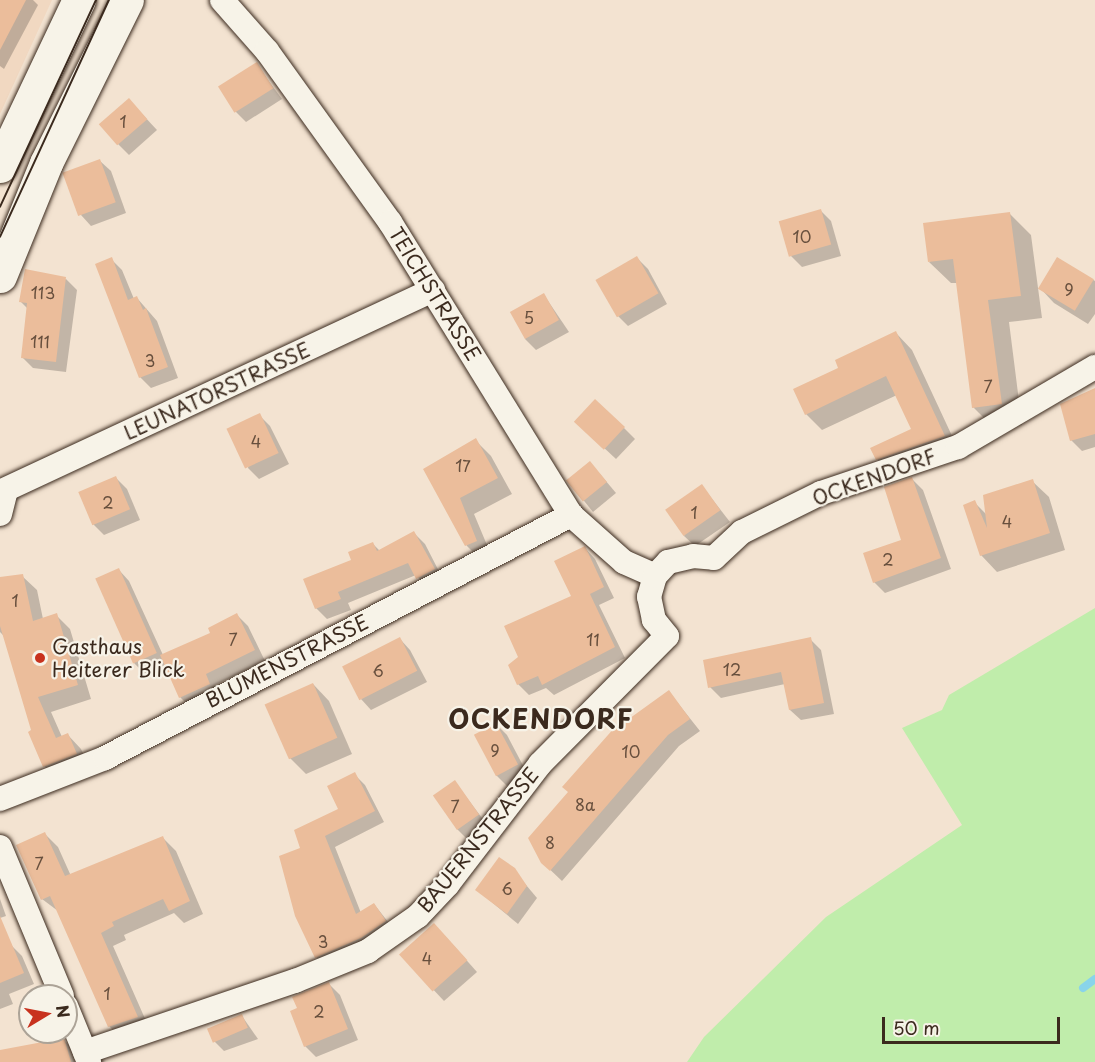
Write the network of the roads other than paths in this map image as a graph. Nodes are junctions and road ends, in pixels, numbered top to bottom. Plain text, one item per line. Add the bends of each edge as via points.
1 (79, 0) edge
2 (127, 0) edge
3 (222, 0) edge
4 (0, 166) edge
5 (0, 276) edge
6 (433, 290) junction
7 (1095, 367) edge
8 (3, 491) edge
9 (0, 514) edge
10 (570, 515) junction
11 (655, 576) junction
12 (0, 799) edge
13 (0, 848) edge
14 (57, 984) edge
15 (78, 1035) edge
16 (87, 1057) edge

1 - 4 main road
2 - 5 main road via 46,163
3 - 6 street, TEICHSTRASSE via 273,60 390,222
6 - 8 street, LEUNATORSTRASSE
6 - 10 street, TEICHSTRASSE
7 - 11 street, OCKENDORF via 958,447 821,493 742,532 714,558 693,556 668,562
8 - 9 street
10 - 11 street, TEICHSTRASSE via 624,562
10 - 12 street, BLUMENSTRASSE via 105,758
11 - 16 street, BAUERNSTRASSE via 649,597 654,620 667,636 540,764 448,884 418,916 368,951
13 - 14 street
15 - 16 street

